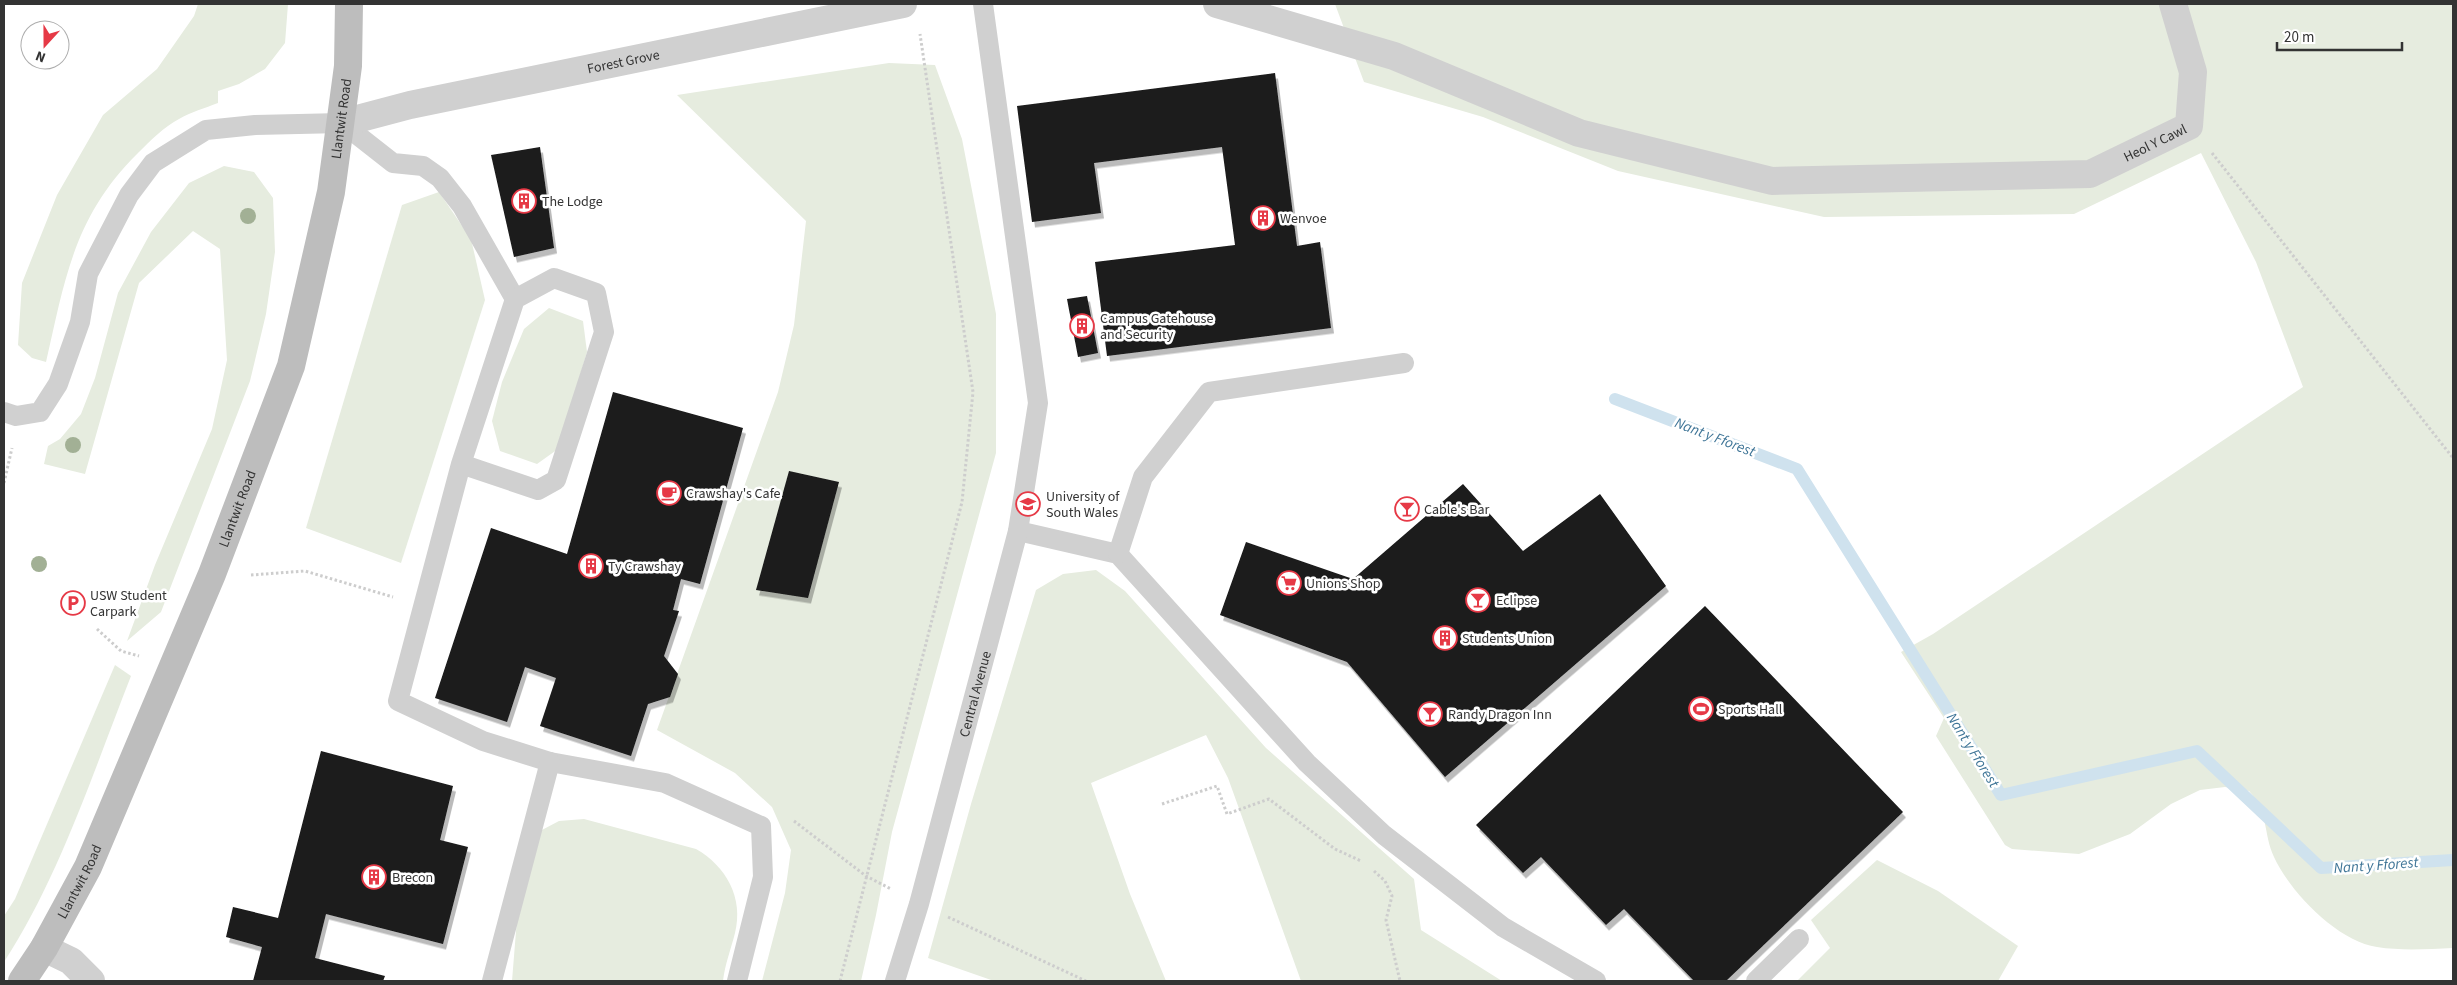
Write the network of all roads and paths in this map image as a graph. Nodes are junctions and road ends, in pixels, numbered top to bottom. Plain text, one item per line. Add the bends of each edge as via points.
1 (348, 4) edge
2 (904, 4) edge
3 (983, 4) edge
4 (1217, 4) edge
5 (2173, 4) edge
6 (920, 32) dead end
7 (342, 123) junction
8 (2189, 126) junction
9 (515, 299) junction
10 (1404, 363) dead end
11 (4, 412) edge
12 (14, 443) dead end
13 (2453, 458) edge
14 (461, 464) junction
15 (4, 483) edge
16 (1018, 531) junction
17 (1118, 554) junction
18 (248, 575) dead end
19 (400, 598) dead end
20 (97, 629) dead end
21 (142, 657) dead end
22 (550, 762) junction
23 (1162, 804) dead end
24 (1363, 861) dead end
25 (1370, 868) dead end
26 (866, 876) junction
27 (919, 904) junction
28 (1799, 939) dead end
29 (44, 948) junction
30 (22, 981) edge
31 (91, 981) edge
32 (492, 981) edge
33 (737, 981) edge
34 (840, 981) edge
35 (895, 981) edge
36 (1086, 981) edge
37 (1400, 981) edge
38 (1596, 981) edge
39 (1756, 981) edge

1 - 7 main road, Llantwit Road via 348,66
2 - 7 street, Forest Grove via 410,106
3 - 16 lane, Central Avenue via 1038,403
4 - 8 street, Heol Y Cawl via 1394,56 1579,133 1772,182 2090,174
5 - 8 street, Heol Y Cawl via 2193,72
6 - 26 path via 974,392 962,502
7 - 9 lane via 393,163 423,166 440,178 462,206
7 - 11 lane via 254,125 206,130 153,163 129,195 88,274 80,322 58,384 40,412 16,416
7 - 29 main road, Llantwit Road via 329,201 291,366 192,623 88,867
8 - 13 path
9 - 14 lane
9 - 14 lane via 554,278 596,293 604,332 556,480 538,490
10 - 17 lane via 1208,392 1143,477
12 - 15 path
14 - 22 lane via 398,701 483,741
16 - 17 lane
16 - 27 lane, Central Avenue
17 - 38 lane via 1307,762 1384,835 1503,927
18 - 19 path via 305,571
20 - 21 path via 121,651
22 - 32 lane
22 - 33 lane via 665,783 760,826 763,877
23 - 24 path via 1217,786 1226,814 1269,799 1335,849
25 - 37 path via 1385,881 1392,896 1386,920
26 - 27 path
26 - 34 path
27 - 35 lane, Central Avenue
27 - 36 path
28 - 39 lane
29 - 30 main road, Llantwit Road
29 - 31 street via 71,961

